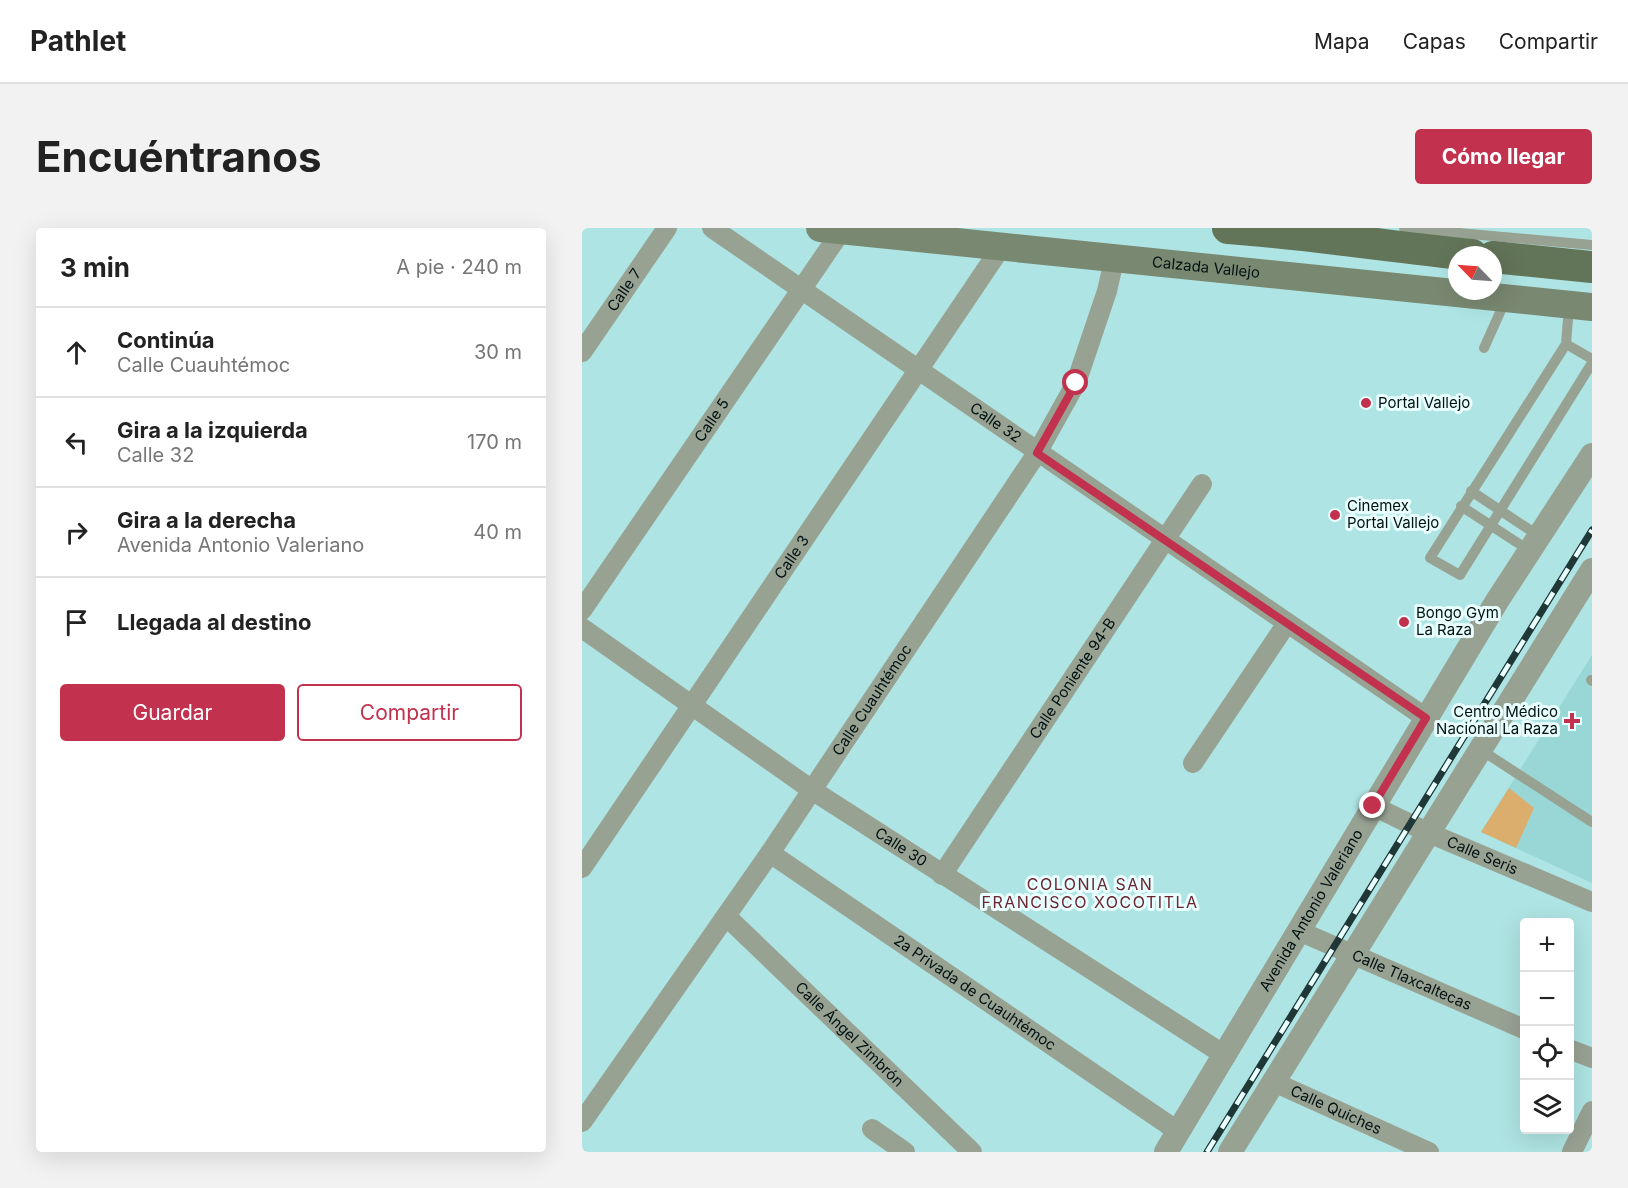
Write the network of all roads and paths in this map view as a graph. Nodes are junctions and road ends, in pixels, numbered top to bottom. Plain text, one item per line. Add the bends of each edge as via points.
1 (667, 228) edge
2 (712, 228) edge
3 (1228, 228) edge
4 (1404, 228) edge
5 (831, 229) edge
6 (1592, 245) edge
7 (1002, 246) junction
8 (1448, 253) edge
9 (1115, 256) junction
10 (1502, 258) edge
11 (1592, 267) edge
12 (801, 290) junction
13 (1503, 299) junction
14 (1580, 307) edge
15 (1566, 344) junction
16 (1481, 346) dead end
17 (582, 352) edge
18 (1592, 361) edge
19 (919, 371) junction
20 (1037, 453) junction
21 (1592, 455) edge
22 (1202, 484) dead end
23 (1471, 491) junction
24 (1461, 506) junction
25 (1500, 511) junction
26 (1490, 525) junction
27 (1164, 540) junction
28 (1535, 544) junction
29 (1592, 570) edge
30 (582, 610) edge
31 (1287, 623) junction
32 (582, 627) edge
33 (692, 707) junction
34 (1426, 718) junction
35 (1481, 750) junction
36 (1194, 763) dead end
37 (812, 790) junction
38 (1373, 806) junction
39 (1592, 822) edge
40 (1429, 833) junction
41 (770, 853) junction
42 (582, 868) edge
43 (942, 875) junction
44 (1592, 902) edge
45 (726, 916) junction
46 (1299, 931) junction
47 (1353, 956) junction
48 (1520, 1027) edge
49 (1574, 1051) edge
50 (1226, 1056) junction
51 (1592, 1058) edge
52 (1274, 1082) junction
53 (1592, 1111) edge
54 (582, 1122) edge
55 (872, 1129) dead end
56 (1179, 1132) junction
57 (905, 1152) edge
58 (972, 1152) edge
59 (1166, 1152) edge
60 (1230, 1152) edge
61 (1429, 1152) edge
62 (1572, 1152) edge

1 - 17 street, Calle 7
2 - 12 street, Calle 32
3 - 8 main road
4 - 6 lane
5 - 7 main road, Calzada Vallejo
5 - 12 street, Calle 5
7 - 9 main road, Calzada Vallejo
7 - 19 street, Calle 3
9 - 13 main road, Calzada Vallejo
9 - 20 street, Calle Cuauhtémoc via 1076,383
10 - 11 main road
12 - 19 street, Calle 32
12 - 30 street, Calle 5
13 - 14 main road, Calzada Vallejo
13 - 16 lane
14 - 15 lane
15 - 18 lane
15 - 23 lane
18 - 25 lane
19 - 20 street, Calle 32
19 - 33 street, Calle 3
20 - 27 street, Calle 32
20 - 37 street, Calle Cuauhtémoc
21 - 28 street, Avenida Antonio Valeriano
22 - 27 street, Calle Poniente 94-B
23 - 24 lane
23 - 25 lane
24 - 26 lane
24 - 26 lane via 1430,558 1460,575
25 - 26 lane
25 - 28 lane
26 - 28 lane
27 - 31 street, Calle 32
27 - 43 street, Calle Poniente 94-B
28 - 34 street, Avenida Antonio Valeriano
29 - 35 street
31 - 34 street, Calle 32
31 - 36 street
32 - 33 street, Calle 30
33 - 37 street, Calle 30
33 - 42 street, Calle 3
34 - 38 street, Avenida Antonio Valeriano
35 - 39 lane
35 - 40 street
37 - 41 street, Calle Cuauhtémoc
37 - 43 street, Calle 30
38 - 40 street, Calle Seris
38 - 46 street, Avenida Antonio Valeriano
40 - 44 street, Calle Seris
40 - 47 street
41 - 45 street, Calle Cuauhtémoc
41 - 56 street, 2a Privada de Cuauhtémoc
43 - 50 street, Calle 30
45 - 54 street, Calle Cuauhtémoc
45 - 58 street, Calle Ángel Zimbrón
46 - 47 street, Calle Tlaxcaltecas
46 - 50 street, Avenida Antonio Valeriano
47 - 48 street, Calle Tlaxcaltecas
47 - 52 street
49 - 51 street
50 - 56 street, Avenida Antonio Valeriano
52 - 60 street
52 - 61 street, Calle Quiches
53 - 62 street
55 - 57 street
56 - 59 street, Avenida Antonio Valeriano

